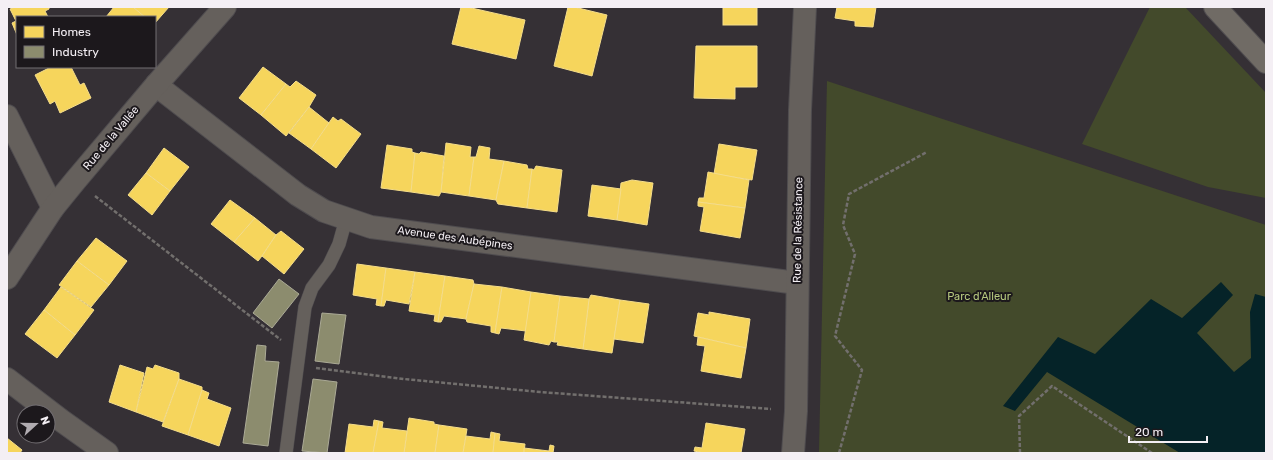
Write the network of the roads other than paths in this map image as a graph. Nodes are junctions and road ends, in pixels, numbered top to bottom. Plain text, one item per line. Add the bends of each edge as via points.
1 (225, 7) edge
2 (805, 7) edge
3 (1215, 7) edge
4 (1266, 62) edge
5 (156, 85) junction
6 (7, 116) edge
7 (53, 208) junction
8 (346, 219) junction
9 (7, 278) edge
10 (797, 283) junction
11 (7, 379) edge
12 (107, 453) edge
13 (286, 453) edge
14 (793, 453) edge

1 - 5 street, Rue de la Vallée
2 - 10 street, Rue de la Résistance via 800,110
3 - 4 street
5 - 7 street, Rue de la Vallée
5 - 8 street, Avenue des Aubépines via 298,195 324,211
6 - 7 street
7 - 9 street, Rue de la Vallée
8 - 10 street, Avenue des Aubépines via 371,227
8 - 13 lane via 339,244 329,265 312,288 304,307
10 - 14 street, Rue de la Résistance via 796,411
11 - 12 street

